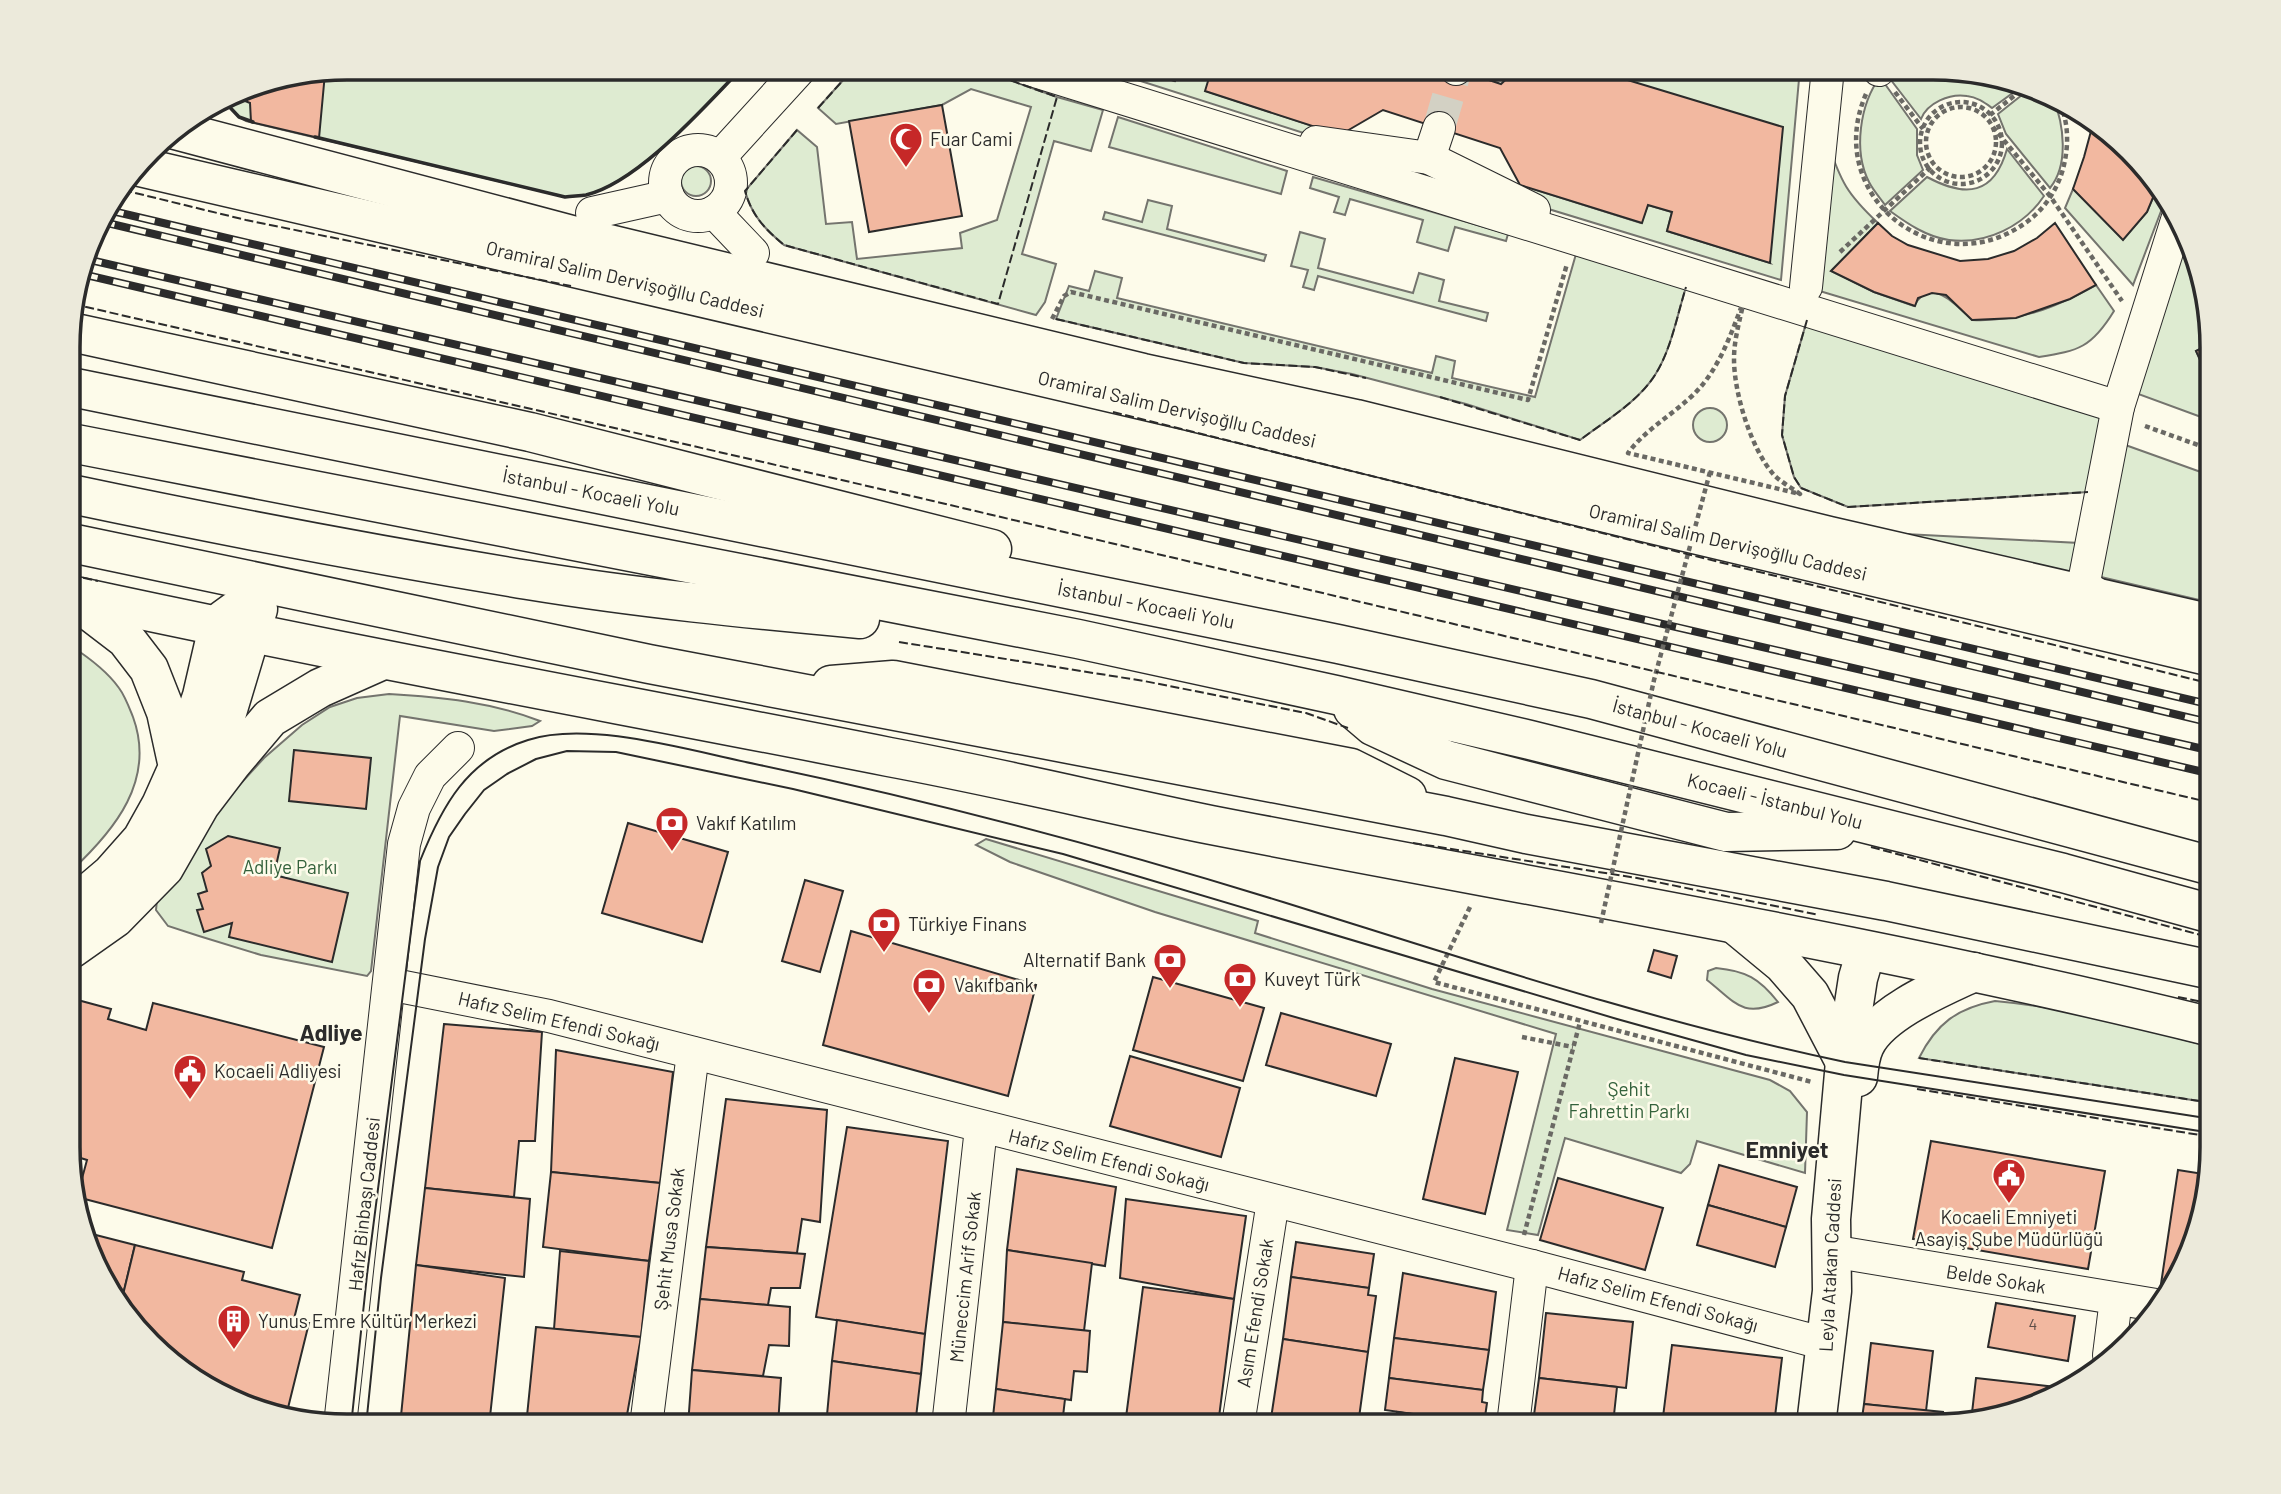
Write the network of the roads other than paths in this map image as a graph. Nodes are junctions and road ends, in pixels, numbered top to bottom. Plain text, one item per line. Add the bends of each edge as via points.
1 (790, 80) edge
2 (1064, 80) edge
3 (1122, 80) edge
4 (1827, 80) edge
5 (1438, 128) tunnel mouth
6 (192, 131) edge
7 (185, 136) edge
8 (1316, 142) junction
9 (720, 157) junction
10 (1429, 158) junction
11 (151, 167) edge
12 (184, 177) junction
13 (668, 196) junction
14 (714, 212) junction
15 (1538, 212) junction
16 (592, 213) dead end
17 (2174, 231) edge
18 (753, 253) dead end
19 (1806, 287) road end
20 (81, 334) edge
21 (80, 389) edge
22 (2118, 406) junction
23 (80, 445) edge
24 (80, 496) edge
25 (80, 545) edge
26 (230, 577) junction
27 (80, 597) edge
28 (2101, 597) junction
29 (80, 603) edge
30 (2200, 621) edge
31 (242, 623) junction
32 (1078, 639) junction
33 (1338, 644) junction
34 (600, 654) junction
35 (2200, 654) edge
36 (383, 660) junction
37 (458, 748) dead end
38 (178, 767) junction
39 (1970, 800) junction
40 (200, 805) junction
41 (2200, 839) edge
42 (2200, 862) edge
43 (80, 900) edge
44 (2200, 911) edge
45 (1733, 922) junction
46 (80, 943) edge
47 (1866, 951) junction
48 (2200, 967) edge
49 (1974, 972) junction
50 (2200, 981) edge
51 (389, 984) junction
52 (2200, 1024) edge
53 (693, 1053) junction
54 (1844, 1075) junction
55 (981, 1128) junction
56 (1273, 1201) junction
57 (1836, 1252) junction
58 (1527, 1254) junction
59 (2116, 1299) junction
60 (2149, 1304) edge
61 (1826, 1344) junction
62 (2110, 1347) edge
63 (341, 1414) edge
64 (648, 1414) edge
65 (949, 1414) edge
66 (1240, 1414) edge
67 (1514, 1414) edge
68 (1817, 1414) edge

1 - 9 street
2 - 22 street
3 - 8 street
4 - 19 street
5 - 10 street
6 - 28 main road, Oramiral Salim Dervişoğllu Caddesi via 572,235
7 - 12 main road
8 - 10 street
8 - 15 street
9 - 13 street via 699,149 679,156 666,174
9 - 14 street via 727,165 731,186
10 - 15 street
11 - 12 main road, Oramiral Salim Dervişoğllu Caddesi
12 - 35 main road, Oramiral Salim Dervişoğllu Caddesi via 1185,410
13 - 14 street via 674,205 693,215
13 - 16 street
14 - 18 street
15 - 22 street
17 - 22 street
20 - 33 main road via 565,441 938,535
21 - 33 main road, İstanbul - Kocaeli Yolu
22 - 28 street via 2085,578 2087,587
23 - 32 main road
24 - 32 main road via 531,581 748,609
25 - 26 main road
26 - 31 main road via 252,588 258,599
26 - 34 main road
27 - 31 main road
28 - 30 main road, Oramiral Salim Dervişoğllu Caddesi
29 - 38 main road via 126,639 149,669 166,712
31 - 34 main road via 281,610 533,662
31 - 36 main road
31 - 38 main road via 202,696
31 - 40 main road
32 - 44 main road, Kocaeli - İstanbul Yolu via 1336,695 1373,726 1447,760 1726,832 1884,829
33 - 39 main road, İstanbul - Kocaeli Yolu via 1591,699
34 - 48 main road via 1886,901
36 - 40 main road via 320,688 270,719
36 - 45 main road via 898,758 1209,824
37 - 51 street, Hafız Binbaşı Caddesi via 430,776 414,808 399,878
38 - 43 main road via 142,839
39 - 41 main road
39 - 42 main road, İstanbul - Kocaeli Yolu
40 - 46 main road via 164,868 115,918
45 - 47 main road
45 - 54 main road via 1783,964 1810,995
47 - 49 main road
47 - 50 main road via 1880,937 1919,928 2141,975
47 - 54 main road, Leyla Atakan Caddesi
49 - 52 main road
49 - 57 main road via 1915,1001 1882,1024 1866,1043 1859,1064
51 - 53 street, Hafız Selim Efendi Sokağı via 549,1016
51 - 63 street, Hafız Binbaşı Caddesi
53 - 55 street, Hafız Selim Efendi Sokağı
53 - 64 street, Şehit Musa Sokak
54 - 57 main road, Leyla Atakan Caddesi via 1831,1219
55 - 56 street, Hafız Selim Efendi Sokağı
55 - 65 street, Müneccim Arif Sokak
56 - 58 street, Hafız Selim Efendi Sokağı
56 - 66 street, Asım Efendi Sokak
57 - 59 street, Belde Sokak
57 - 61 main road, Leyla Atakan Caddesi
58 - 61 street, Hafız Selim Efendi Sokağı
58 - 67 street
59 - 60 street, Belde Sokak
59 - 62 street
61 - 68 main road, Leyla Atakan Caddesi

